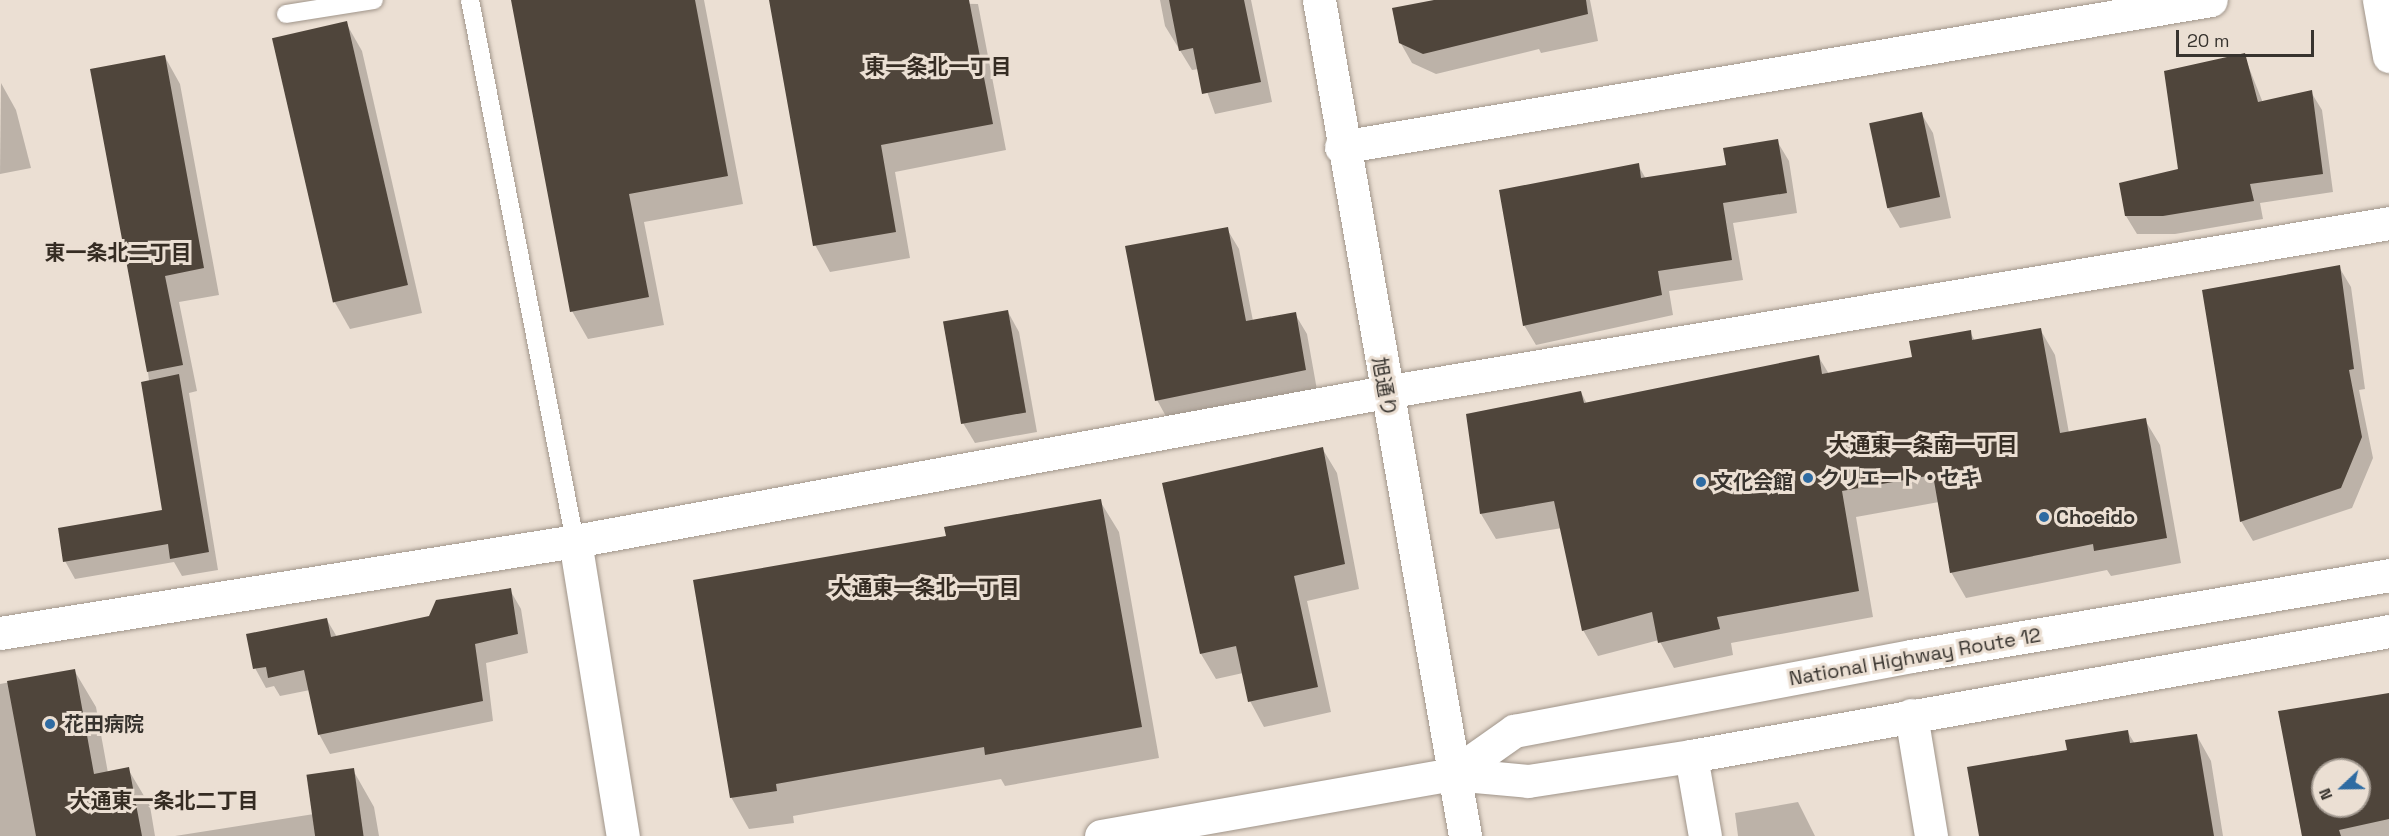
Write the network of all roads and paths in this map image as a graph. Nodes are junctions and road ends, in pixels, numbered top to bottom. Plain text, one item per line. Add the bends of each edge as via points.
1 (374, 0) edge
2 (470, 0) edge
3 (1319, 0) edge
4 (2211, 0) edge
5 (2379, 0) edge
6 (286, 14) dead end
7 (2389, 56) edge
8 (1341, 147) junction
9 (2389, 223) edge
10 (1385, 392) junction
11 (575, 541) junction
12 (2389, 575) edge
13 (2389, 631) edge
14 (0, 633) edge
15 (1911, 715) junction
16 (1691, 756) junction
17 (1454, 774) junction
18 (623, 836) edge
19 (1101, 836) edge
20 (1465, 836) edge
21 (1705, 836) edge
22 (1931, 836) edge

1 - 6 lane
2 - 11 lane
3 - 8 main road, 旭通り
4 - 8 main road
5 - 7 main road
8 - 10 main road, 旭通り
9 - 10 main road
10 - 11 main road
10 - 17 main road, 旭通り
11 - 14 main road
11 - 18 main road
12 - 17 main road, National Highway Route 12 via 1911,656 1514,731
13 - 15 main road, National Highway Route 12
15 - 16 main road, National Highway Route 12
15 - 22 main road
16 - 17 main road, National Highway Route 12 via 1528,781
16 - 21 main road
17 - 19 main road, National Highway Route 12
17 - 20 main road, 旭通り

